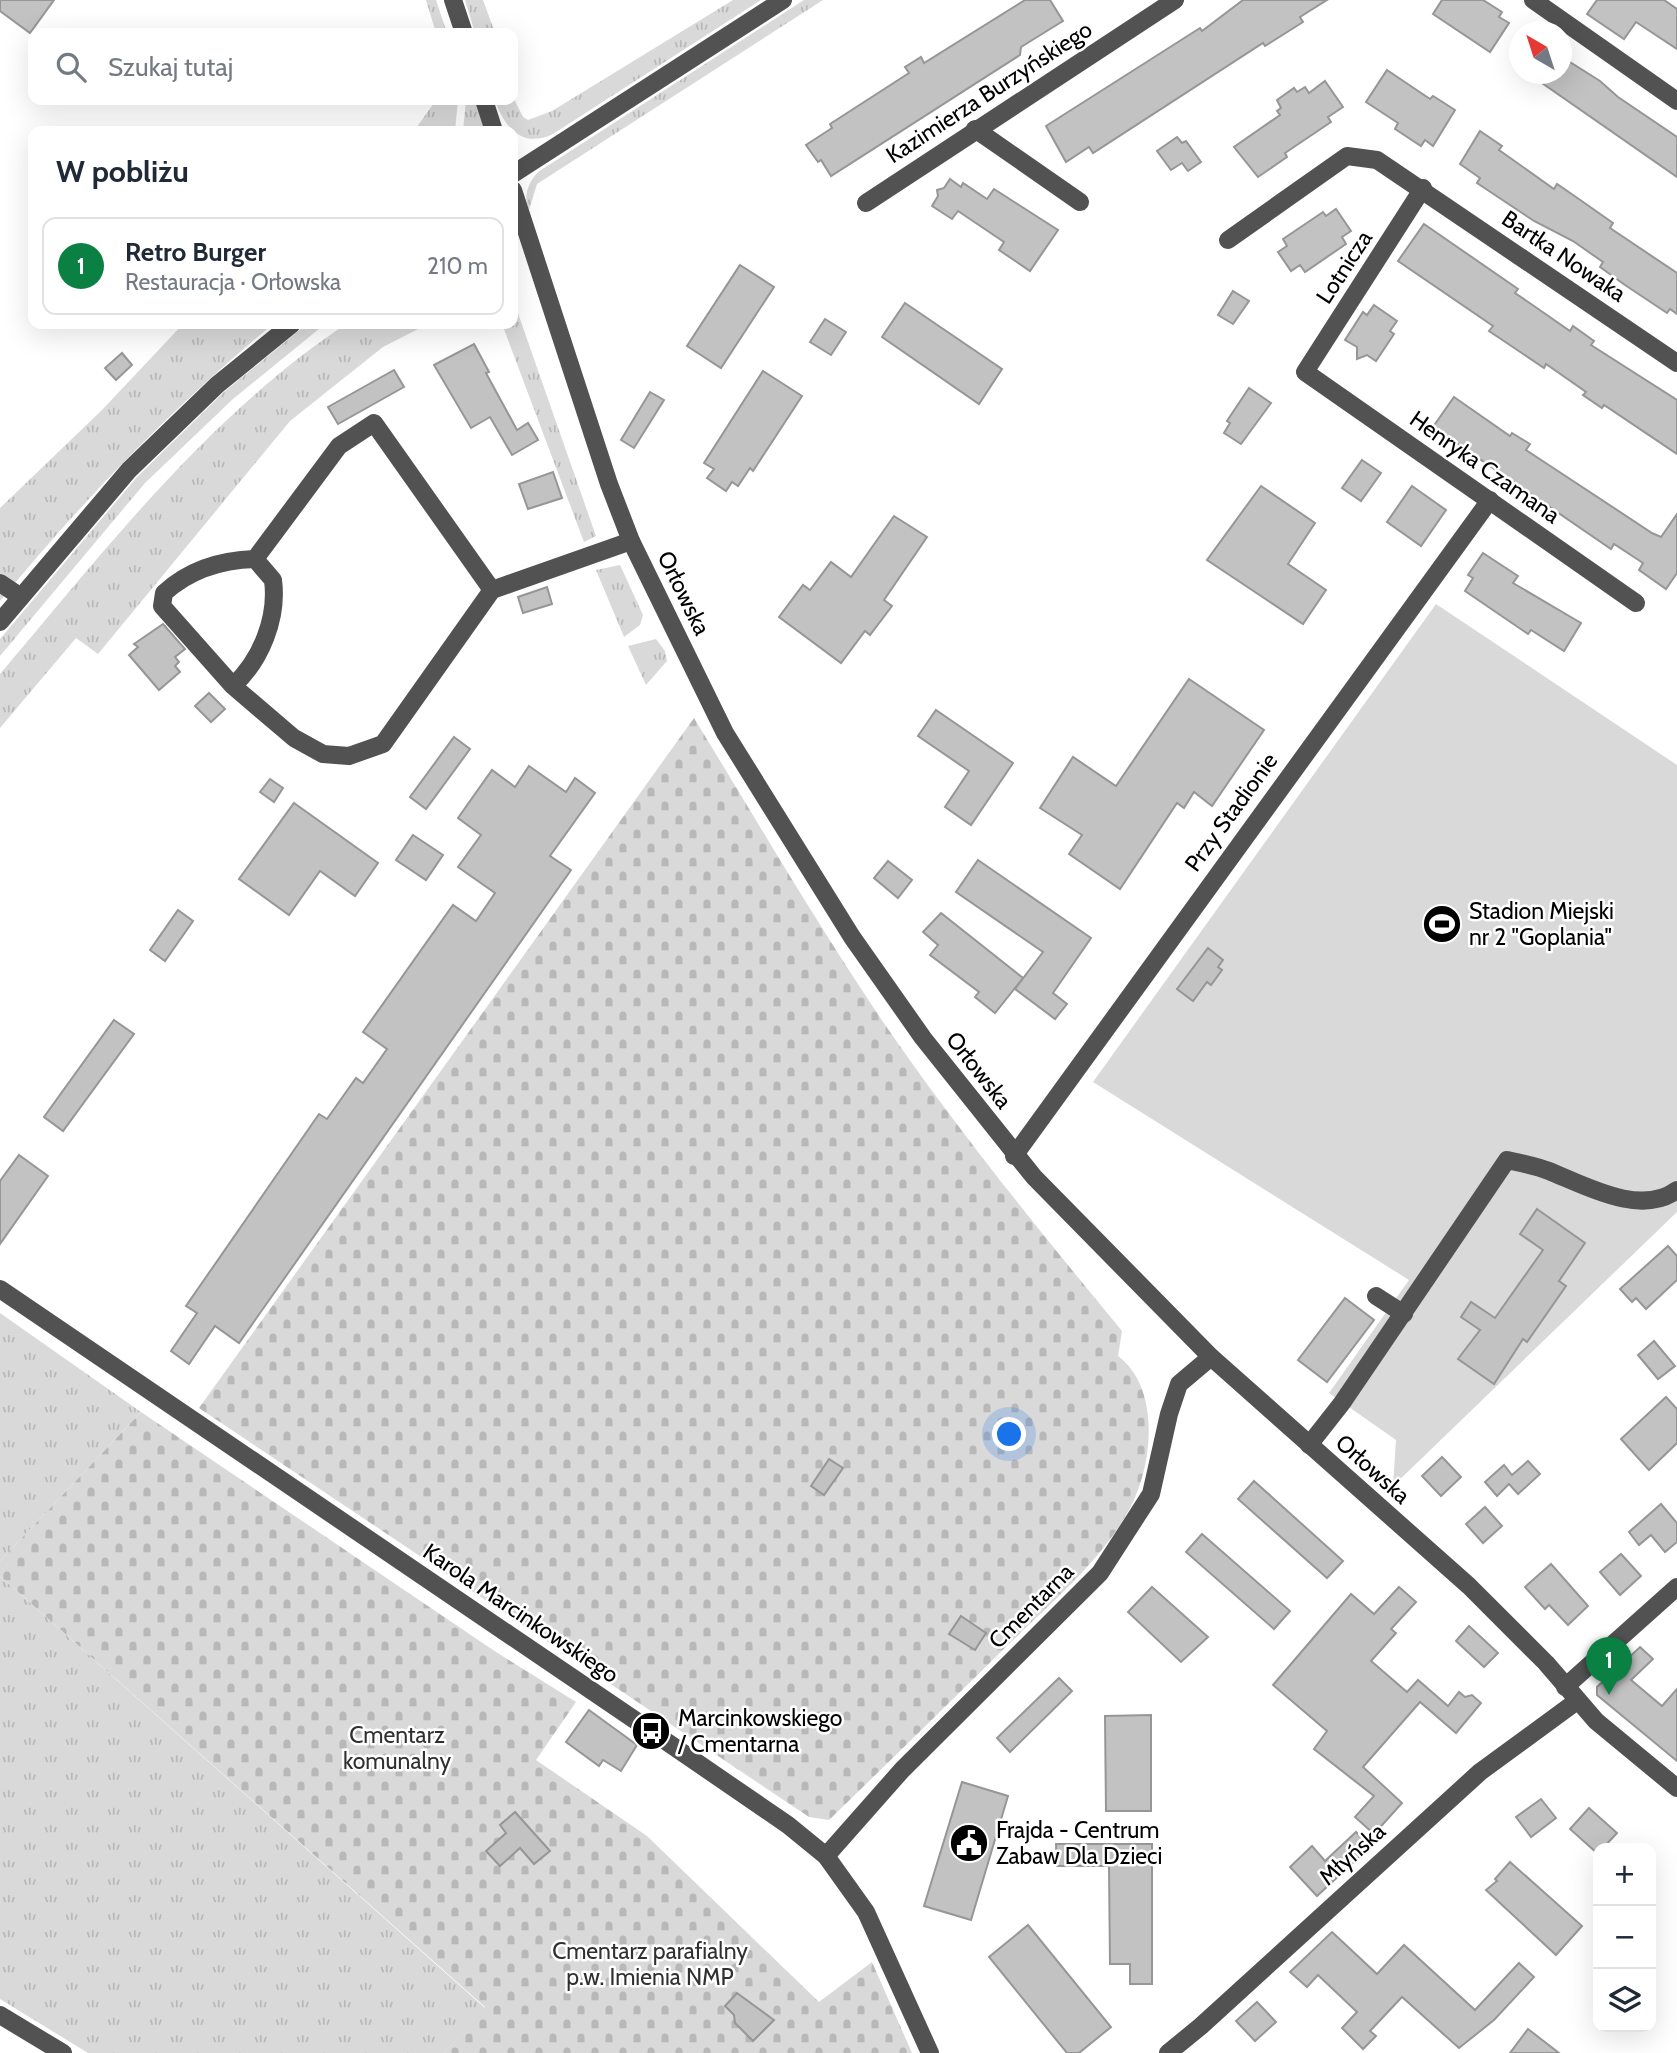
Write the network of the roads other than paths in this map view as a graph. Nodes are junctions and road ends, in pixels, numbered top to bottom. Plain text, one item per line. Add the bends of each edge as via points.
1 (453, 0) edge
2 (783, 0) edge
3 (1175, 0) edge
4 (1533, 0) edge
5 (462, 28) edge
6 (1677, 101) edge
7 (486, 105) edge
8 (492, 126) edge
9 (975, 129) junction
10 (518, 171) edge
11 (1423, 188) junction
12 (1080, 202) dead end
13 (866, 203) dead end
14 (518, 205) edge
15 (1228, 240) dead end
16 (286, 329) edge
17 (1677, 363) edge
18 (1305, 372) joint
19 (1490, 500) junction
20 (631, 541) junction
21 (255, 559) junction
22 (0, 583) edge
23 (492, 590) junction
24 (21, 597) junction
25 (1636, 603) dead end
26 (0, 622) edge
27 (233, 686) junction
28 (1014, 1156) junction
29 (1677, 1190) edge
30 (0, 1289) edge
31 (1376, 1296) dead end
32 (1404, 1314) junction
33 (1212, 1357) junction
34 (1309, 1445) junction
35 (1677, 1587) edge
36 (1565, 1686) junction
37 (1577, 1701) junction
38 (1677, 1788) edge
39 (826, 1856) junction
40 (0, 2015) edge
41 (1173, 2051) edge
42 (64, 2053) edge
43 (930, 2053) edge

1 - 5 street
2 - 10 street
3 - 9 street, Kazimierza Burzyńskiego
4 - 6 street
7 - 8 street
9 - 12 street
9 - 13 street, Kazimierza Burzyńskiego
11 - 15 street, Bartka Nowaka via 1377,160 1348,156
11 - 17 street, Bartka Nowaka
11 - 18 street, Lotnicza
14 - 20 street, Orłowska
16 - 24 street via 217,385 129,470
18 - 19 street, Henryka Czamana
19 - 25 street, Henryka Czamana
19 - 28 street, Przy Stadionie
20 - 23 street
20 - 28 street, Orłowska via 739,756 852,937
21 - 23 street via 339,446 374,423
21 - 27 street via 272,580 271,619 252,669
21 - 27 street via 211,566 177,580 164,593 162,606
22 - 24 street
23 - 27 street via 383,744 349,756 323,754 294,738
24 - 26 street
28 - 33 street, Orłowska
29 - 32 street via 1664,1199 1611,1198 1545,1170 1507,1160
30 - 39 street, Karola Marcinkowskiego via 685,1754
31 - 32 street
32 - 34 street
33 - 34 street, Orłowska
33 - 39 street, Cmentarna via 1179,1384 1151,1494 1100,1573 901,1769
34 - 36 street, Orłowska via 1469,1586
35 - 36 street
36 - 37 street, Orłowska
37 - 38 street, Orłowska
37 - 41 street, Młyńska via 1480,1772
39 - 43 street, Karola Marcinkowskiego via 866,1912
40 - 42 street

